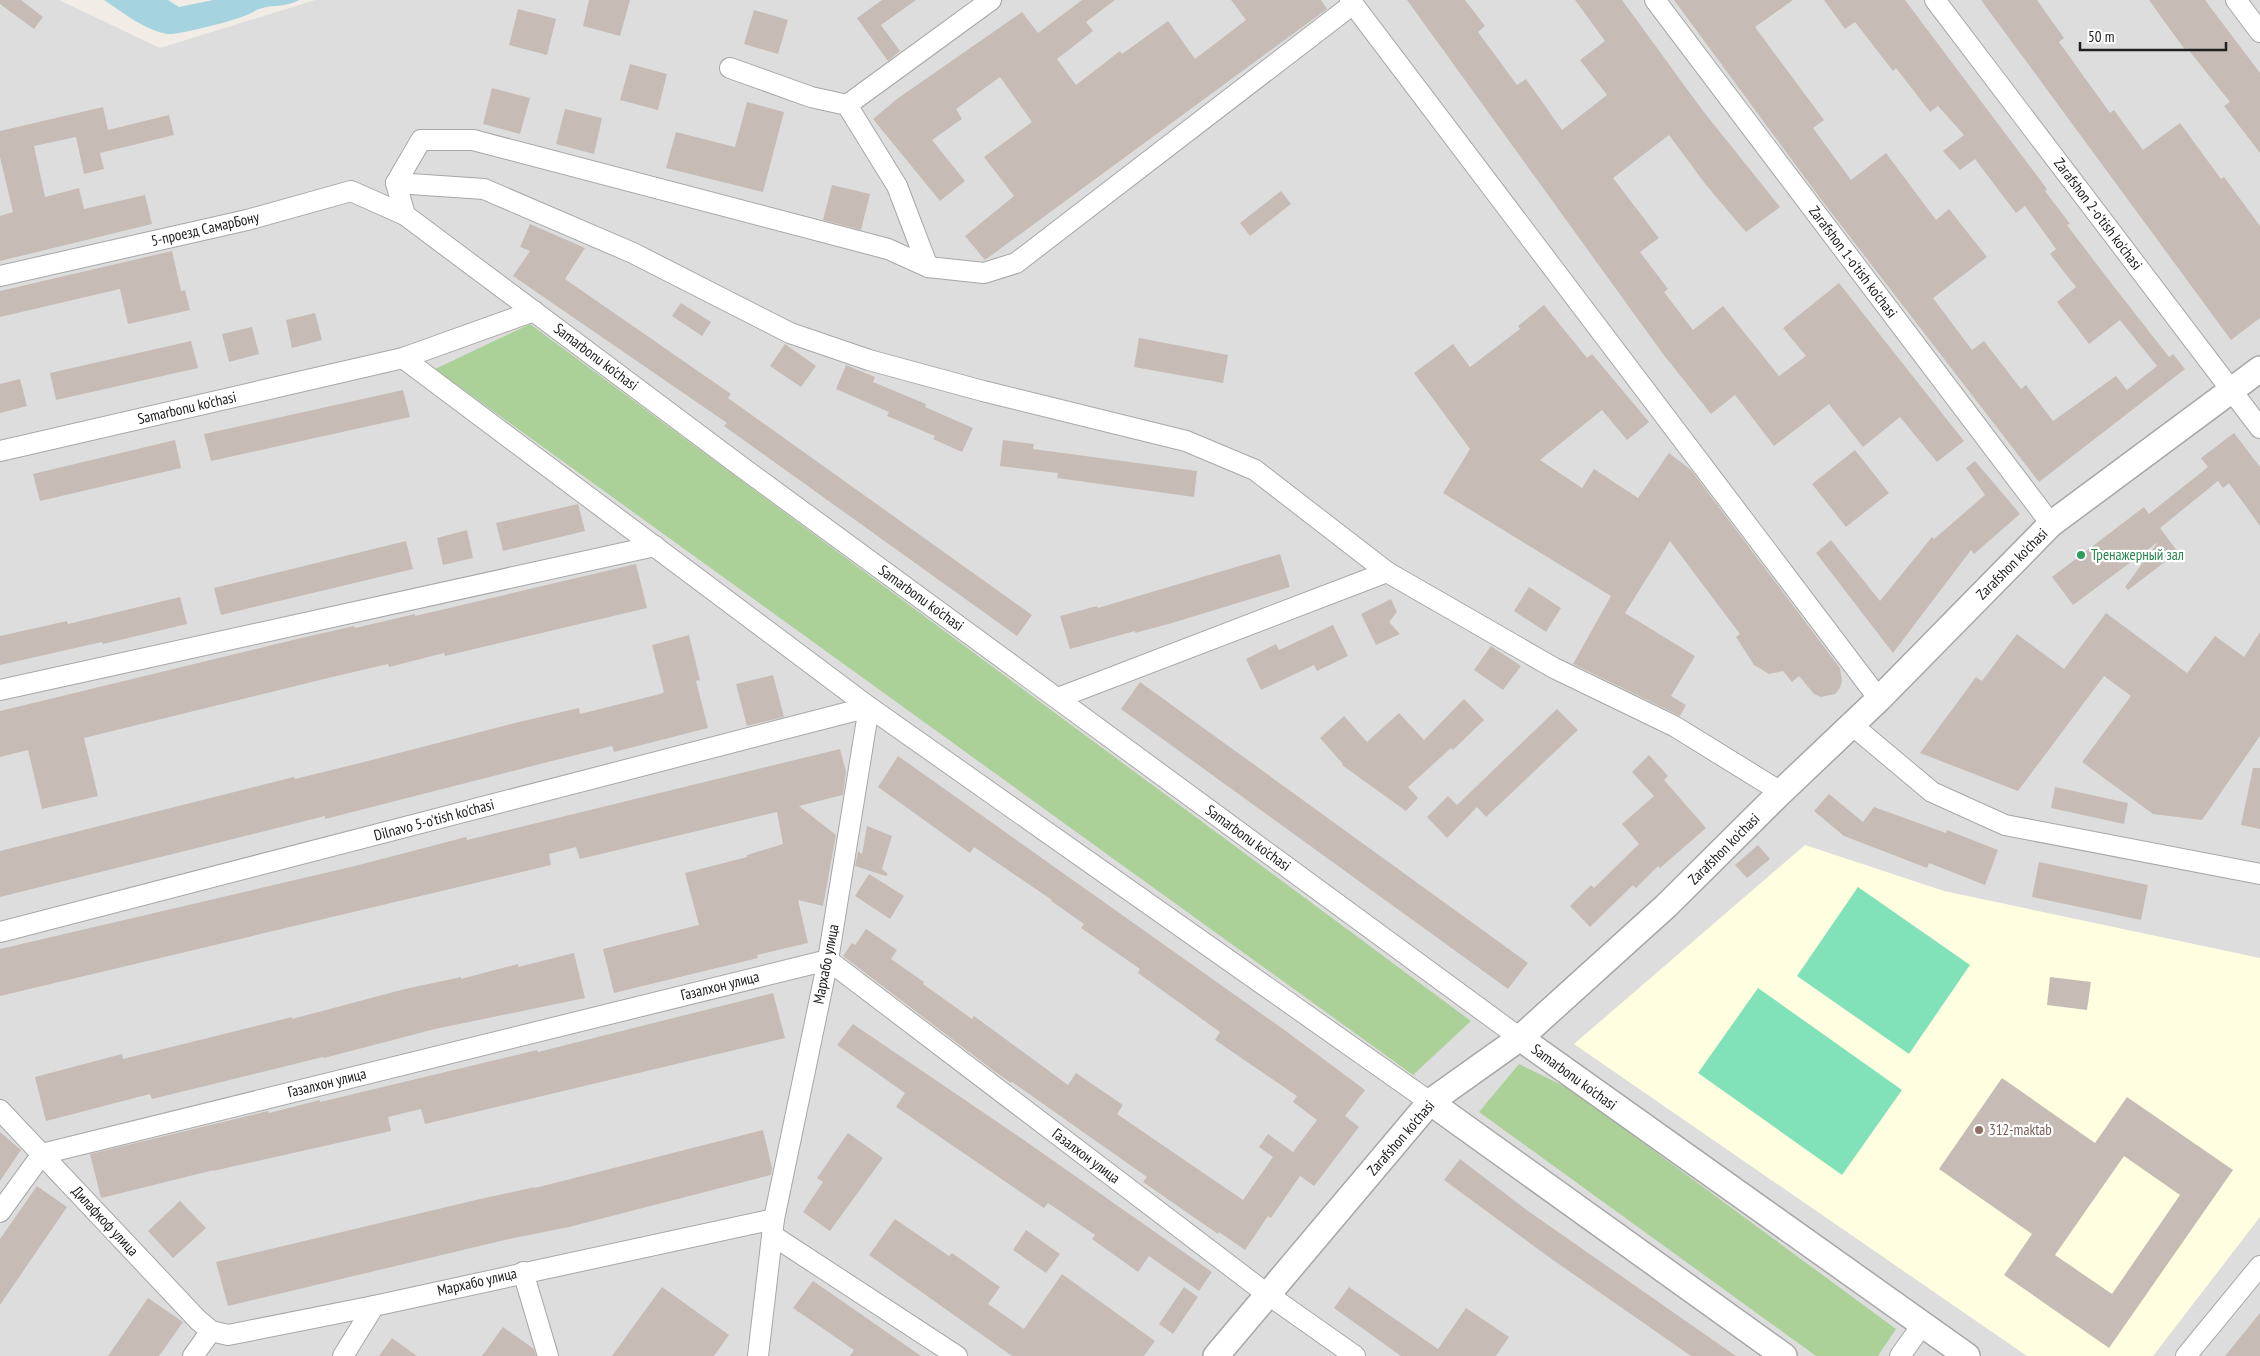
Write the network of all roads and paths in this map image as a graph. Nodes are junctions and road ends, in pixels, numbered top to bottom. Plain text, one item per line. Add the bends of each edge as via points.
1 (991, 0) edge
2 (1654, 0) edge
3 (1935, 0) edge
4 (2236, 0) edge
5 (1352, 2) edge
6 (2260, 32) edge
7 (730, 68) dead end
8 (847, 105) junction
9 (396, 182) junction
10 (405, 215) junction
11 (928, 267) junction
12 (0, 276) edge
13 (534, 311) junction
14 (403, 358) junction
15 (2260, 369) edge
16 (2232, 390) junction
17 (2260, 428) edge
18 (0, 451) edge
19 (2051, 524) junction
20 (655, 546) junction
21 (1388, 572) junction
22 (0, 690) edge
23 (1058, 698) junction
24 (1879, 699) junction
25 (869, 707) junction
26 (1852, 725) junction
27 (1781, 792) junction
28 (2260, 874) edge
29 (0, 932) edge
30 (828, 960) junction
31 (1520, 1038) junction
32 (1430, 1102) junction
33 (0, 1110) edge
34 (42, 1154) junction
35 (0, 1212) edge
36 (773, 1227) junction
37 (2260, 1266) edge
38 (523, 1272) junction
39 (1267, 1294) junction
40 (374, 1306) junction
41 (1922, 1325) junction
42 (211, 1331) junction
43 (756, 1352) edge
44 (193, 1356) edge
45 (343, 1356) edge
46 (548, 1356) edge
47 (957, 1356) edge
48 (1216, 1356) edge
49 (1355, 1356) edge
50 (1784, 1356) edge
51 (1900, 1356) edge
52 (1967, 1356) edge
53 (2186, 1356) edge

1 - 8 street
2 - 19 street, Zarafshon 1-o'tish ko'chasi
3 - 16 street, Zarafshon 2-o'tish ko'chasi
4 - 6 street
5 - 11 street via 1016,263 984,273
5 - 24 street
7 - 8 street via 811,97
8 - 11 street via 897,186
9 - 10 street
9 - 11 street via 421,140 473,140 888,249
9 - 21 street via 484,189 633,254 790,333 869,360 1186,440 1255,470
10 - 12 street, 5-проезд СамарБону via 351,191 247,220
10 - 13 street, Samarbonu ko'chasi
13 - 14 street, Samarbonu ko'chasi
13 - 23 street, Samarbonu ko'chasi
14 - 18 street, Samarbonu ko'chasi
14 - 20 street
15 - 16 street, Zarafshon ko'chasi
16 - 17 street, Zarafshon 2-o'tish ko'chasi
16 - 19 street, Zarafshon ko'chasi
19 - 24 street, Zarafshon ko'chasi
20 - 22 street
20 - 25 street
21 - 23 street
21 - 27 street via 1554,668 1674,726
23 - 31 street, Samarbonu ko'chasi
24 - 26 street, Zarafshon ko'chasi
25 - 29 street, Dilnavo 5-o'tish ko'chasi
25 - 30 street, Мархабо улица
25 - 32 street
26 - 27 street, Zarafshon ko'chasi
26 - 28 street via 1932,792 2005,825
27 - 31 street, Zarafshon ko'chasi via 1666,906
30 - 34 street, Газалхон улица
30 - 36 street, Мархабо улица
30 - 39 street, Газалхон улица
31 - 32 street, Zarafshon ko'chasi
31 - 41 street, Samarbonu ko'chasi
32 - 39 street, Zarafshon ko'chasi
32 - 50 street
33 - 34 street, Дилафкоф улица
34 - 35 street
34 - 42 street, Дилафкоф улица
36 - 38 street, Мархабо улица
36 - 43 street, Мархабо улица
36 - 47 street
37 - 53 street
38 - 40 street, Мархабо улица
38 - 46 street
39 - 48 street, Zarafshon ko'chasi
39 - 49 street, Газалхон улица
40 - 42 street, Мархабо улица via 228,1335
40 - 45 street
41 - 51 street
41 - 52 street, Samarbonu ko'chasi
42 - 44 street

